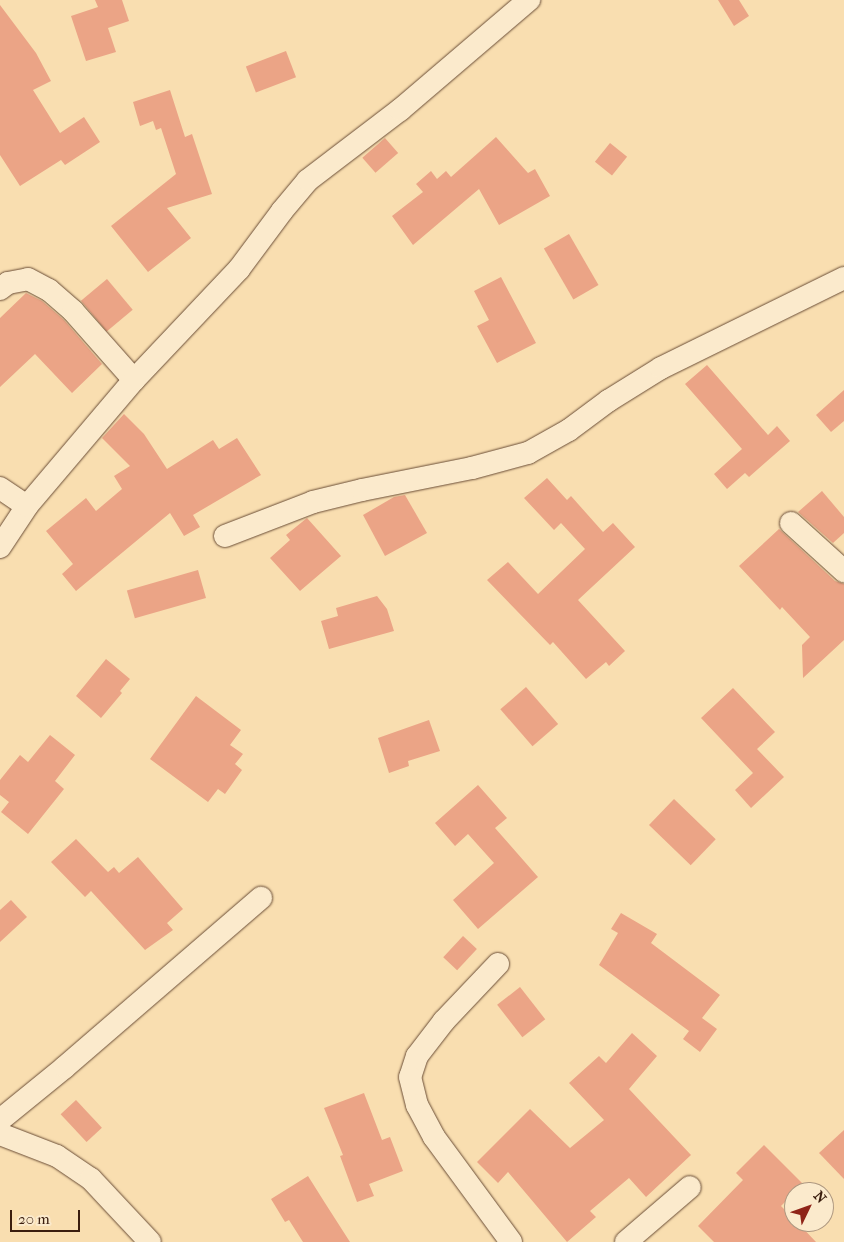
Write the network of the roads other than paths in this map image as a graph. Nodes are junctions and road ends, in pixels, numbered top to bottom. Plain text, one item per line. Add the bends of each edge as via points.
1 (529, 0) edge
2 (844, 278) edge
3 (0, 289) edge
4 (134, 380) junction
5 (0, 488) edge
6 (27, 506) junction
7 (791, 523) dead end
8 (225, 536) dead end
9 (0, 547) edge
10 (844, 571) edge
11 (261, 898) dead end
12 (498, 964) dead end
13 (0, 1120) edge
14 (0, 1134) edge
15 (690, 1188) dead end
16 (150, 1242) edge
17 (511, 1242) edge
18 (626, 1242) edge

1 - 4 street via 400,110 308,180 239,269
2 - 8 street via 661,368 569,430 528,453 313,502
3 - 4 street via 8,283 28,279 49,290 73,311
4 - 6 street
5 - 6 street
6 - 9 street
7 - 10 street
11 - 13 street
12 - 17 street via 416,1056 410,1078 417,1105 434,1137
14 - 16 street via 57,1156 91,1179
15 - 18 street

